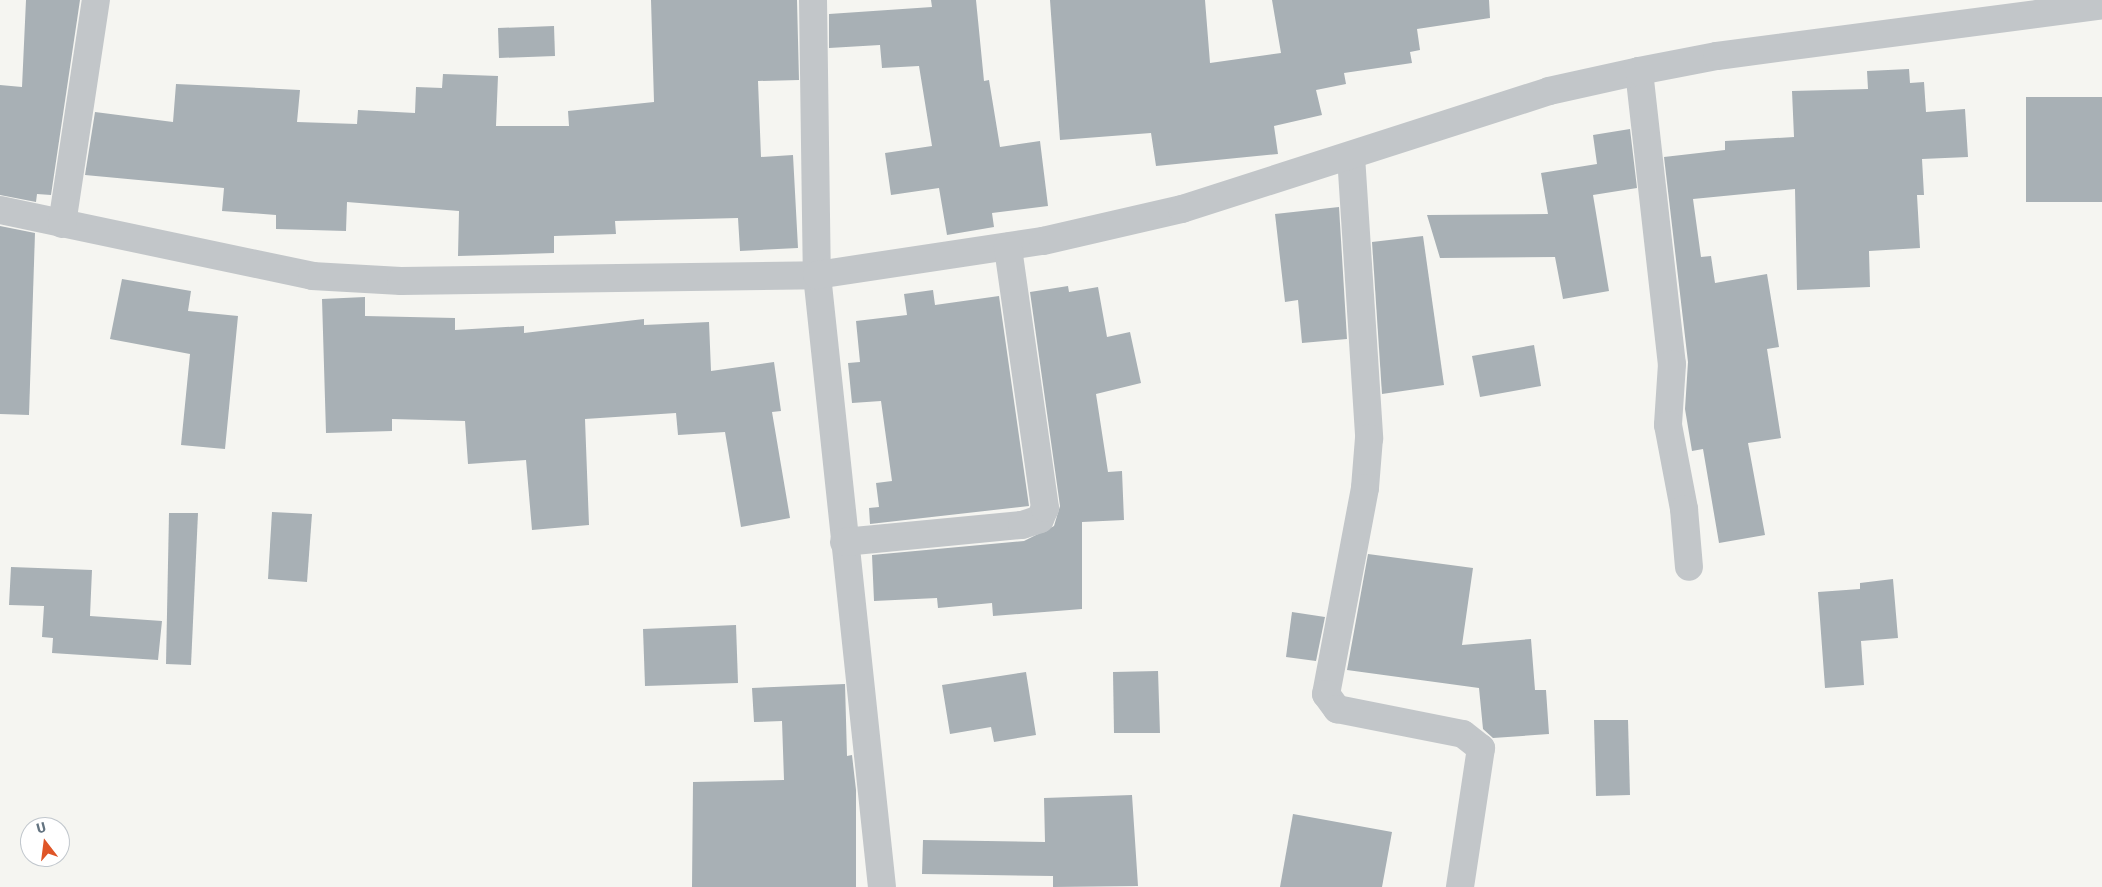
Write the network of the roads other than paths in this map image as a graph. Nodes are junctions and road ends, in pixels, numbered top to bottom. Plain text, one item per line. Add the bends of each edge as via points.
1 (96, 0) edge
2 (813, 0) edge
3 (2102, 5) edge
4 (1638, 71) junction
5 (1351, 156) junction
6 (0, 210) edge
7 (62, 224) junction
8 (1008, 247) junction
9 (817, 275) junction
10 (844, 542) junction
11 (1689, 568) dead end
12 (882, 887) edge
13 (1460, 887) edge

1 - 7 street
2 - 9 street
3 - 4 street via 1717,56
4 - 5 street via 1549,91
4 - 11 street via 1672,364 1668,425 1684,509
5 - 8 street via 1182,209
5 - 13 street via 1369,438 1364,488 1326,694 1337,709 1464,734 1481,748
6 - 7 street
7 - 9 street via 312,276 400,281
8 - 9 street
8 - 10 street via 1045,508 1040,519 1022,525
9 - 10 street
10 - 12 street

